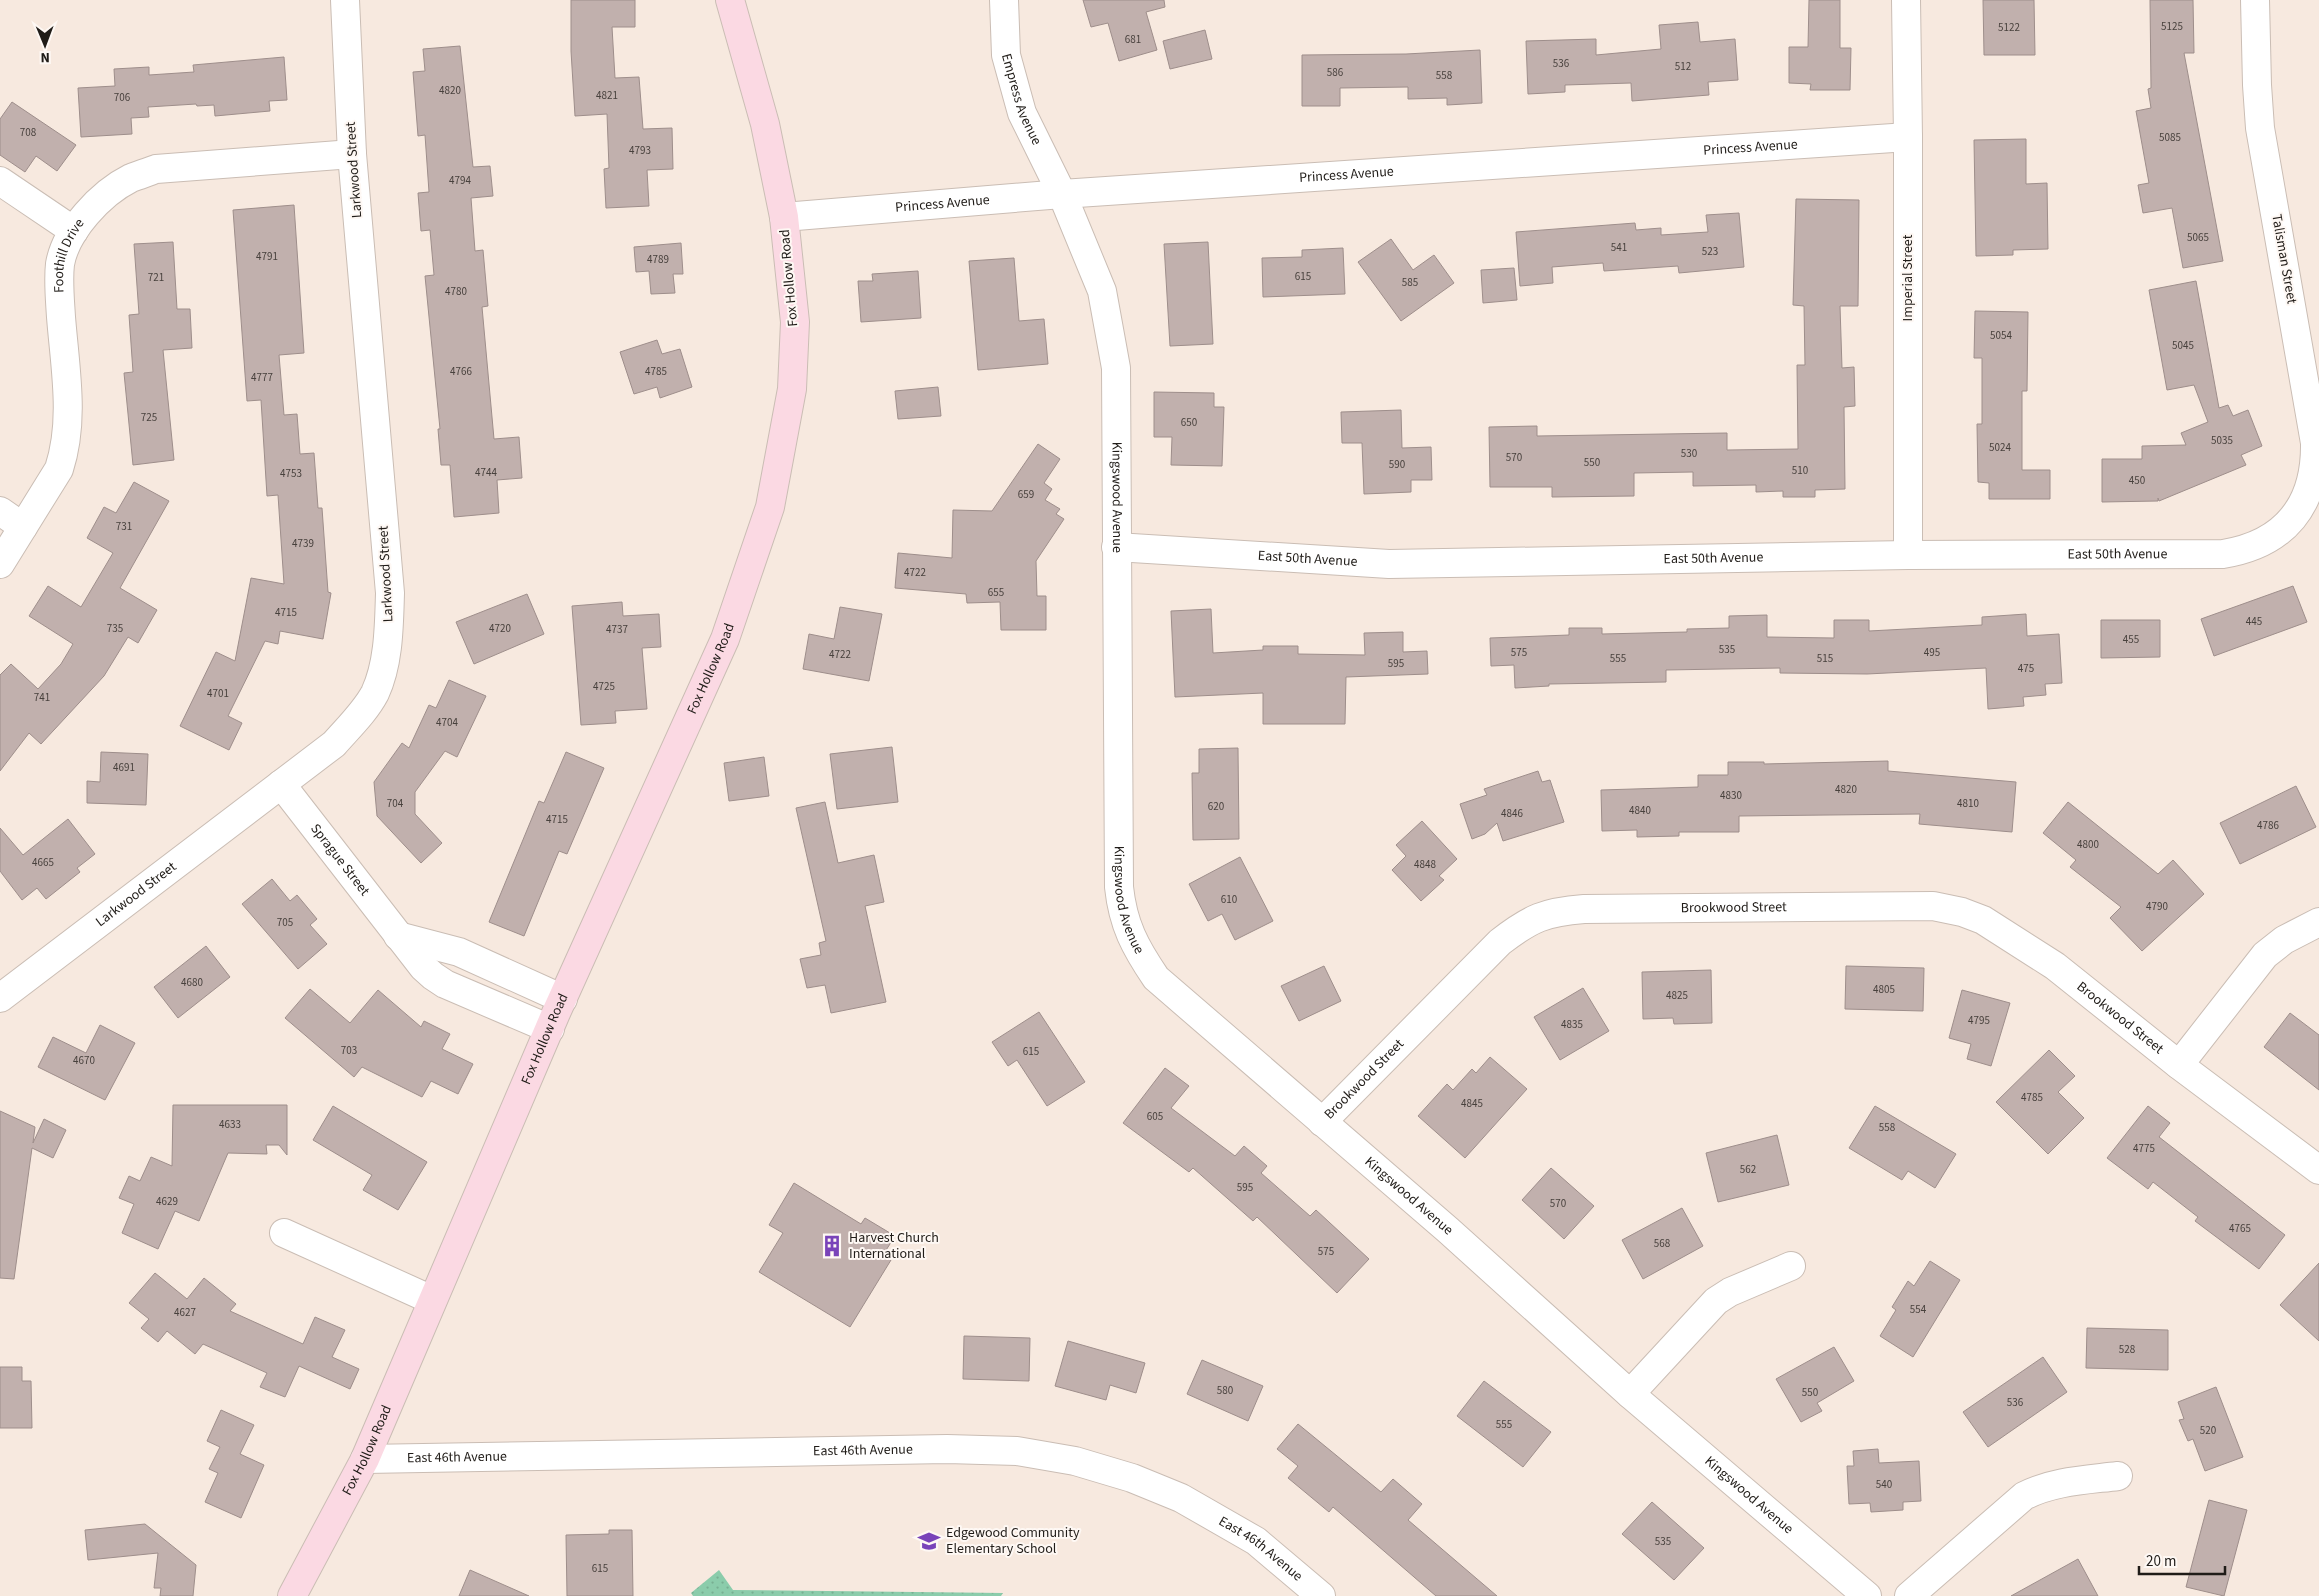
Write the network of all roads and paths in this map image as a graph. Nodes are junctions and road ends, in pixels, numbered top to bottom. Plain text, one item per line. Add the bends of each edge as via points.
1 (345, 0) edge
2 (730, 0) edge
3 (1004, 0) edge
4 (1906, 0) edge
5 (2255, 0) edge
6 (1908, 137) junction
7 (352, 154) junction
8 (0, 181) edge
9 (1062, 194) junction
10 (784, 217) junction
11 (74, 231) junction
12 (0, 511) edge
13 (2297, 512) joint
14 (23, 526) junction
15 (1116, 547) junction
16 (1908, 555) junction
17 (0, 564) edge
18 (281, 784) junction
19 (2319, 922) edge
20 (398, 936) junction
21 (0, 998) edge
22 (563, 999) junction
23 (550, 1029) junction
24 (2179, 1065) junction
25 (1322, 1122) junction
26 (2319, 1170) edge
27 (284, 1232) dead end
28 (1791, 1266) dead end
29 (432, 1300) junction
30 (1630, 1394) junction
31 (365, 1459) junction
32 (2118, 1476) dead end
33 (292, 1596) edge
34 (1320, 1596) edge
35 (1867, 1596) edge
36 (1909, 1596) edge

1 - 7 street, Larkwood Street
2 - 10 main road, Fox Hollow Road via 765,124
3 - 9 street, Empress Avenue via 1006,55 1022,113
4 - 6 street, Imperial Street
5 - 13 street, Talisman Street via 2260,128 2315,443 2315,468 2309,491
6 - 9 street, Princess Avenue
6 - 16 street, Imperial Street
7 - 11 street, Foothill Drive via 156,169 130,179 109,193
7 - 18 street, Larkwood Street via 390,594 388,631 375,692 356,720 334,744
8 - 11 street
9 - 10 street, Princess Avenue
9 - 15 street, Kingswood Avenue via 1102,291 1116,368
10 - 22 main road, Fox Hollow Road via 795,322 792,389 770,507 725,639
11 - 14 street, Foothill Drive via 60,264 68,411 65,451 59,469
12 - 14 street
13 - 16 street, East 50th Avenue via 2262,544 2223,554
14 - 17 street, Foothill Drive
15 - 16 street, East 50th Avenue via 1389,564
15 - 25 street, Kingswood Avenue via 1119,887 1128,933 1156,978
18 - 20 street, Sprague Street
18 - 21 street, Larkwood Street
19 - 24 street via 2284,940 2265,955
20 - 22 street via 459,952
20 - 23 street, Sprague Street via 433,976 445,984
22 - 23 main road, Fox Hollow Road
23 - 29 main road, Fox Hollow Road
24 - 25 street, Brookwood Street via 2055,966 1983,920 1962,912 1933,906 1892,905 1584,909 1557,911 1533,919 1500,942
24 - 26 street, Brookwood Street
25 - 30 street, Kingswood Avenue
27 - 29 street
28 - 30 street via 1716,1301
29 - 31 main road, Fox Hollow Road
30 - 35 street, Kingswood Avenue
31 - 33 main road, Fox Hollow Road
31 - 34 street, East 46th Avenue via 1018,1451 1076,1461 1132,1478 1181,1498 1256,1541
32 - 36 street via 2040,1488 2024,1496

